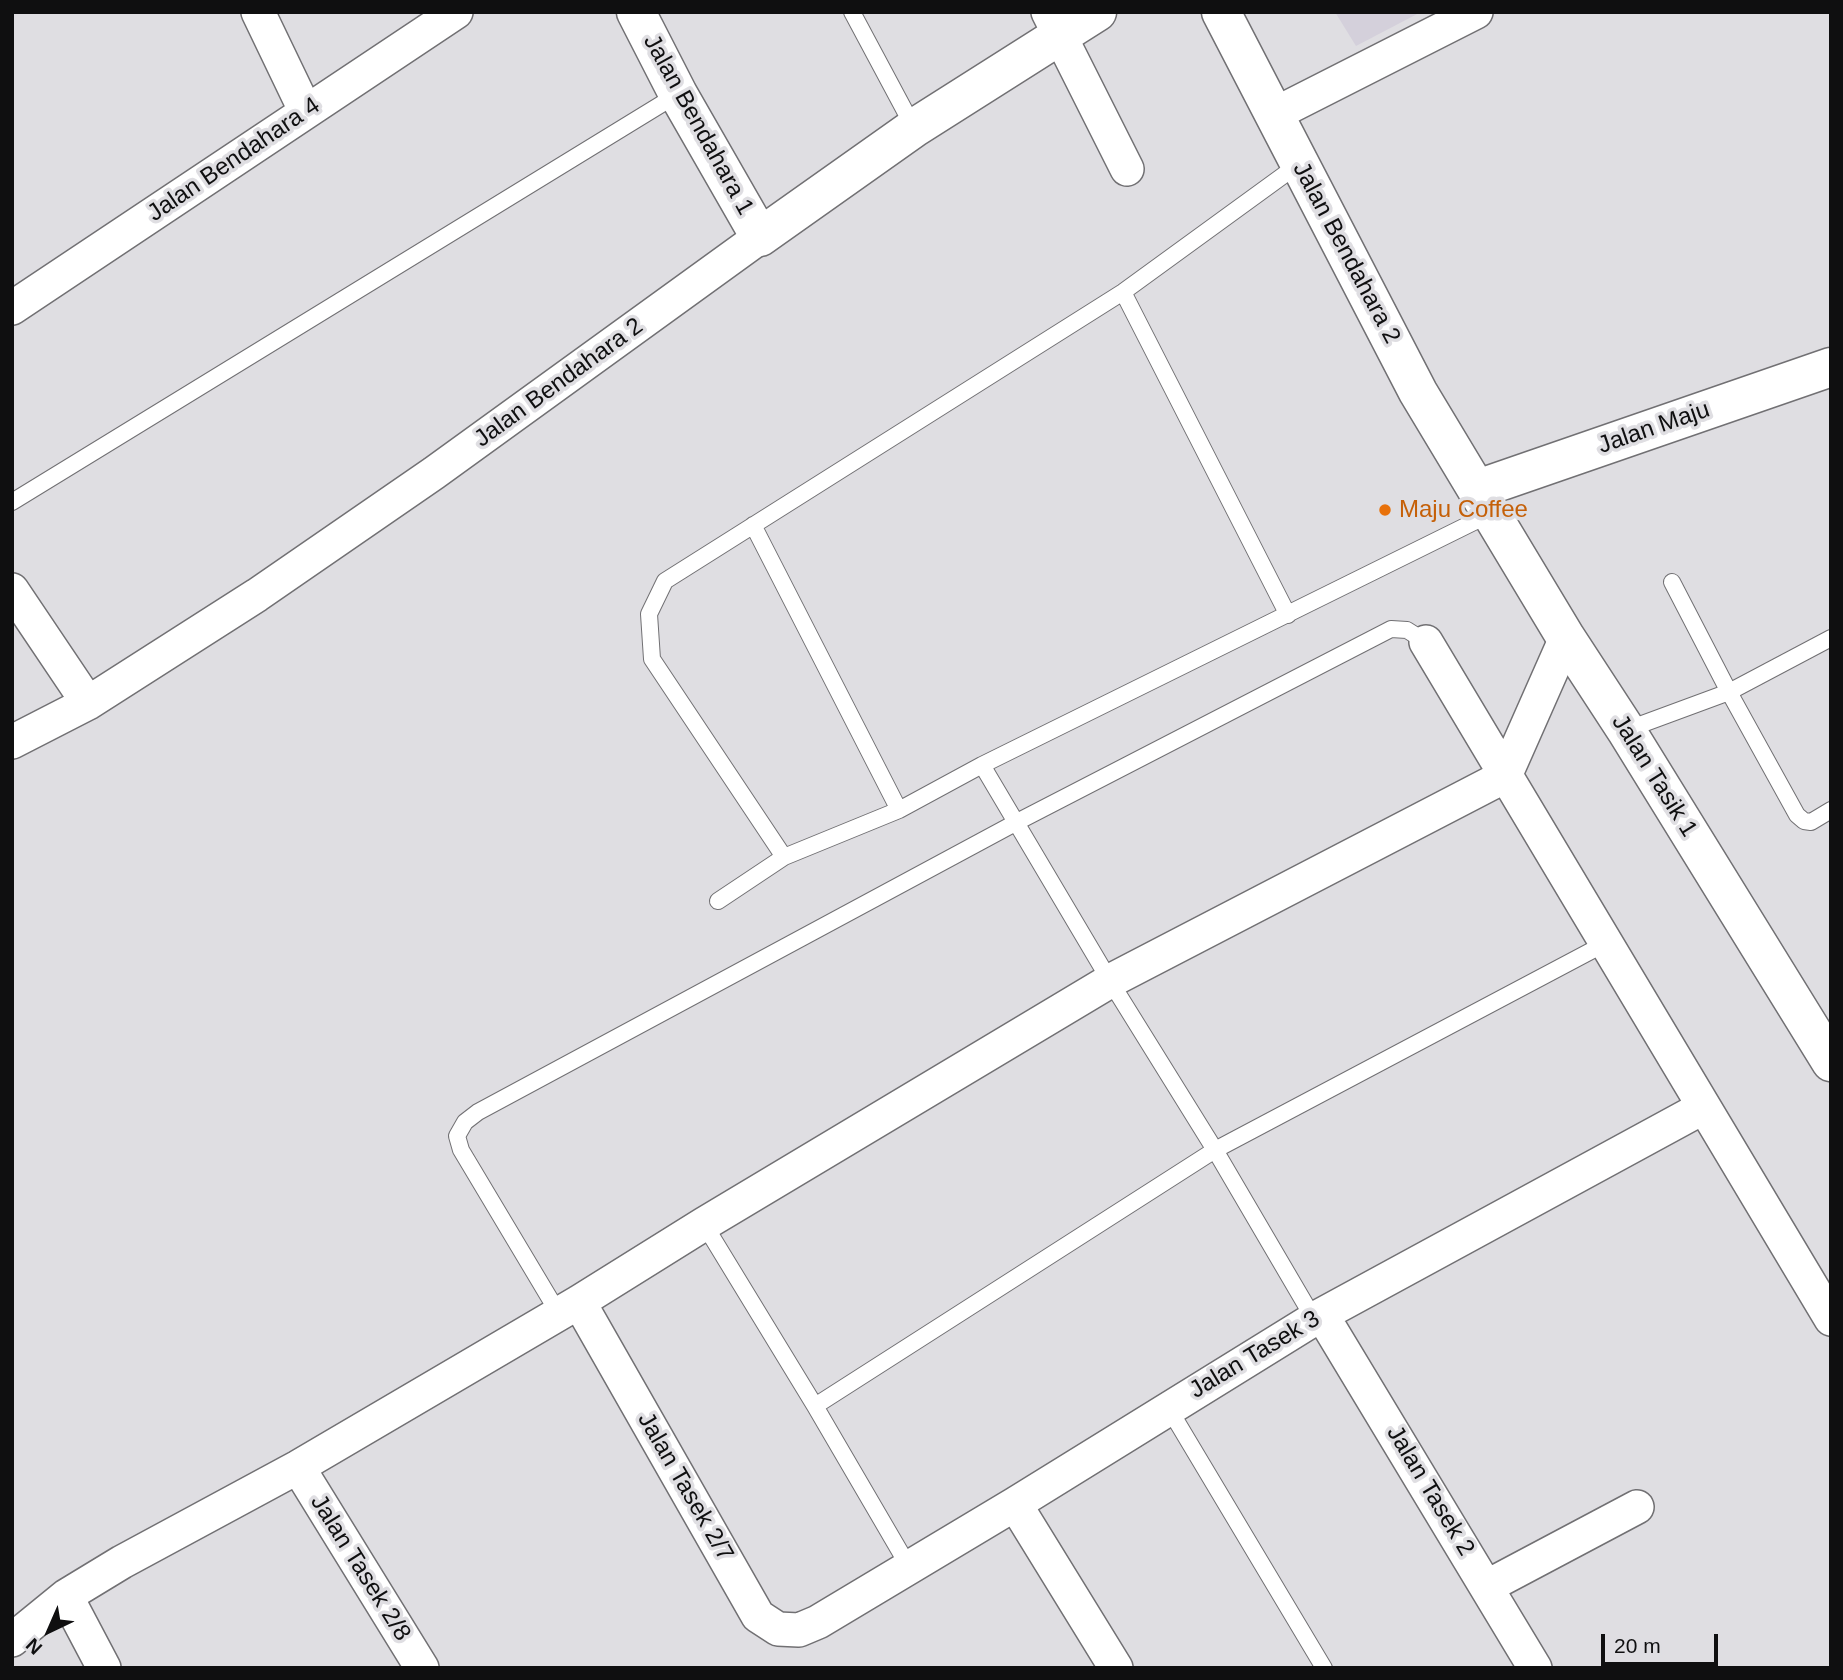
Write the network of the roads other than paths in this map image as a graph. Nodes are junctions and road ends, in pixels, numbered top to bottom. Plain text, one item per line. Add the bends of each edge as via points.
1 (258, 12) edge
2 (456, 12) edge
3 (636, 12) edge
4 (852, 12) edge
5 (1097, 12) edge
6 (1221, 12) edge
7 (1476, 12) edge
8 (1054, 23) edge
9 (678, 94) junction
10 (306, 112) junction
11 (1275, 114) junction
12 (914, 128) junction
13 (1299, 164) junction
14 (1127, 169) dead end
15 (760, 237) junction
16 (1123, 292) junction
17 (12, 308) edge
18 (1831, 367) edge
19 (1485, 501) junction
20 (12, 502) edge
21 (753, 525) junction
22 (1672, 583) dead end
23 (12, 590) edge
24 (1288, 615) junction
25 (1566, 638) junction
26 (1831, 638) edge
27 (1426, 642) joint
28 (1729, 692) junction
29 (88, 703) junction
30 (1626, 730) junction
31 (12, 742) edge
32 (982, 765) junction
33 (1505, 776) junction
34 (899, 810) junction
35 (1831, 810) edge
36 (1017, 822) junction
37 (784, 857) junction
38 (718, 901) dead end
39 (1606, 943) junction
40 (1110, 981) junction
41 (1831, 1062) edge
42 (1704, 1107) junction
43 (1215, 1150) junction
44 (704, 1224) junction
45 (569, 1308) junction
46 (1318, 1317) junction
47 (1831, 1319) edge
48 (815, 1406) junction
49 (1168, 1408) junction
50 (298, 1467) junction
51 (1015, 1504) junction
52 (1637, 1507) dead end
53 (909, 1567) junction
54 (1488, 1586) junction
55 (66, 1596) junction
56 (818, 1622) joint
57 (12, 1640) edge
58 (104, 1668) edge
59 (422, 1668) edge
60 (1116, 1668) edge
61 (1324, 1668) edge
62 (1535, 1668) edge

1 - 10 street
2 - 10 street, Jalan Bendahara 4
3 - 9 street, Jalan Bendahara 1
4 - 12 lane
5 - 8 street, Jalan Bendahara 2
6 - 11 street, Jalan Bendahara 2
7 - 11 street
8 - 12 street, Jalan Bendahara 2
8 - 14 street
9 - 15 street, Jalan Bendahara 1
9 - 20 lane
10 - 17 street, Jalan Bendahara 4
11 - 13 street, Jalan Bendahara 2
12 - 15 street, Jalan Bendahara 2
13 - 16 lane
13 - 19 street, Jalan Bendahara 2 via 1418,392
15 - 29 street, Jalan Bendahara 2 via 434,474 257,596
16 - 21 lane
16 - 24 lane
18 - 19 street, Jalan Maju
19 - 24 lane
19 - 25 street, Jalan Tasik 1
21 - 34 lane
21 - 37 lane via 665,581 649,614 652,659
22 - 28 lane
23 - 29 street
24 - 32 lane
25 - 30 street, Jalan Tasik 1
25 - 33 street
26 - 28 lane
27 - 33 street
27 - 36 lane via 1407,630 1391,629
28 - 30 lane
28 - 35 lane via 1797,815 1811,822
29 - 31 street, Jalan Bendahara 2
30 - 41 street, Jalan Tasik 1
32 - 34 lane
32 - 36 lane
33 - 39 street
33 - 40 street
34 - 37 lane
36 - 40 lane
36 - 45 lane via 465,1122 457,1136 461,1150
37 - 38 lane
39 - 42 street
39 - 43 lane
40 - 43 lane
40 - 44 street
42 - 46 street, Jalan Tasek 3
42 - 47 street
43 - 46 lane
43 - 48 lane
44 - 45 street
44 - 48 lane
45 - 50 street
45 - 56 street, Jalan Tasek 2/7 via 758,1616 778,1629 799,1630
46 - 49 street, Jalan Tasek 3
46 - 54 street, Jalan Tasek 2
48 - 53 lane
49 - 51 street, Jalan Tasek 3
49 - 61 lane
50 - 55 street
50 - 59 street, Jalan Tasek 2/8
51 - 53 street, Jalan Tasek 3
51 - 60 street
52 - 54 street
53 - 56 street, Jalan Tasek 3
54 - 62 street, Jalan Tasek 2
55 - 57 street
55 - 58 street

